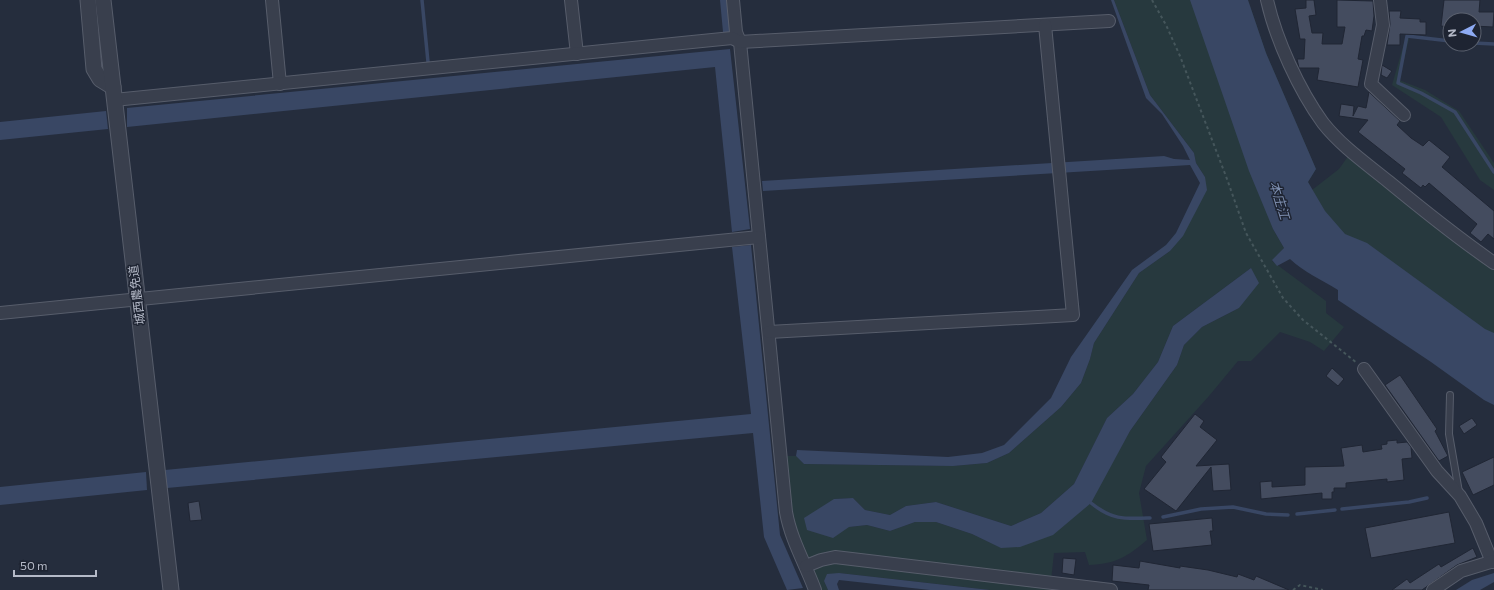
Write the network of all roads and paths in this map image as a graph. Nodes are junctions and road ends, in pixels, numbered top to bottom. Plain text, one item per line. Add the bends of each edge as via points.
1 (88, 0) edge
2 (103, 0) edge
3 (272, 0) edge
4 (571, 0) edge
5 (733, 0) edge
6 (1152, 0) edge
7 (1267, 0) edge
8 (1380, 0) edge
9 (1109, 21) dead end
10 (1044, 25) junction
11 (740, 42) junction
12 (577, 54) junction
13 (280, 84) junction
14 (113, 93) junction
15 (1404, 115) dead end
16 (759, 236) junction
17 (1494, 263) edge
18 (137, 300) junction
19 (0, 313) edge
20 (769, 332) junction
21 (1364, 369) joint
22 (1450, 395) dead end
23 (1460, 496) junction
24 (1493, 561) edge
25 (806, 566) junction
26 (171, 590) edge
27 (815, 590) edge
28 (1111, 590) edge
29 (1293, 590) edge
30 (1323, 590) edge
31 (1433, 590) edge

1 - 14 street via 94,69 100,80
2 - 14 street, 城西農免道
3 - 13 street
4 - 12 street
5 - 11 street via 736,32
6 - 21 path via 1180,56 1246,233 1280,292 1303,320
7 - 17 street via 1286,56 1303,92 1324,124 1352,152 1463,242
8 - 15 street via 1383,25 1371,84
9 - 10 street
10 - 11 street
10 - 20 street via 1074,315
11 - 12 street via 732,38
11 - 16 street
12 - 13 street
13 - 14 street
14 - 18 street, 城西農免道
16 - 18 street
16 - 20 street
18 - 19 street
18 - 26 street, 城西農免道
20 - 25 street via 788,523 795,547
21 - 23 street via 1437,471
22 - 23 lane via 1449,434
23 - 24 street via 1476,522
24 - 31 street via 1461,572
25 - 27 street
25 - 28 street via 835,557
29 - 30 path via 1300,585

